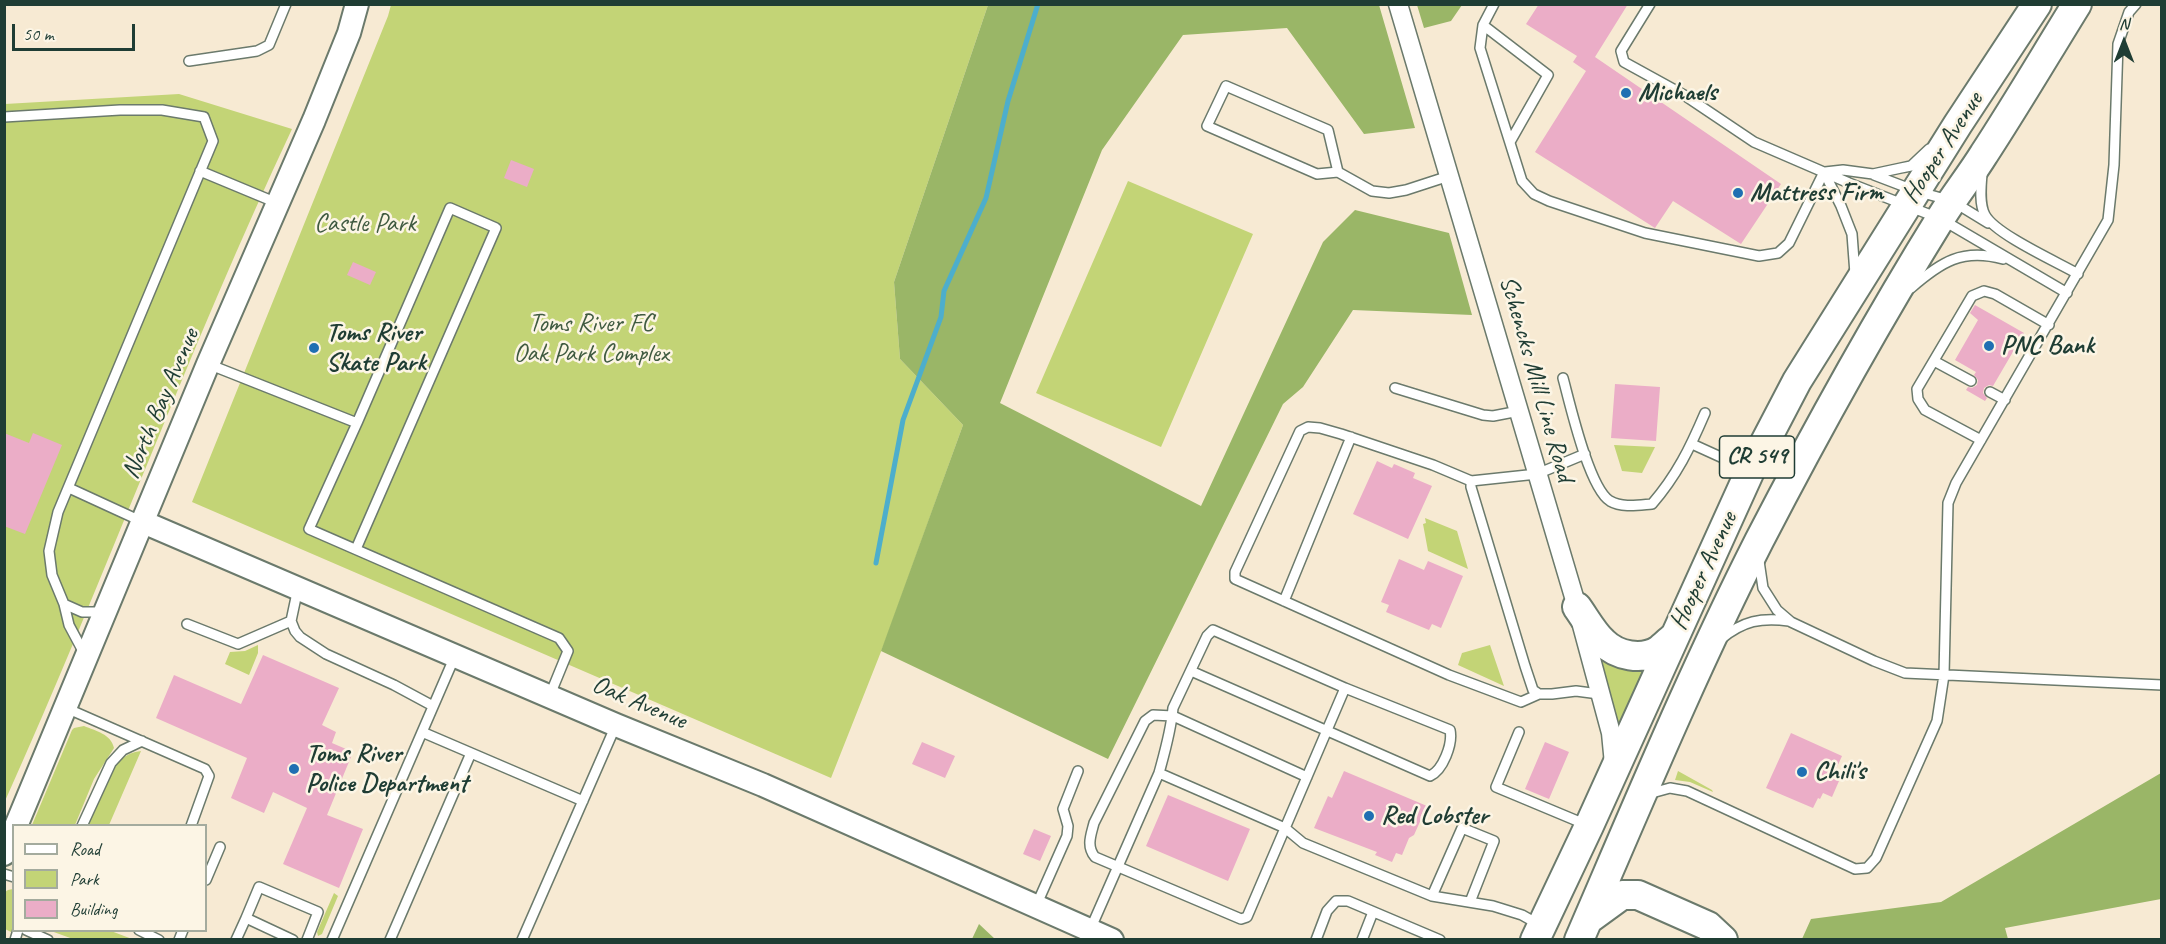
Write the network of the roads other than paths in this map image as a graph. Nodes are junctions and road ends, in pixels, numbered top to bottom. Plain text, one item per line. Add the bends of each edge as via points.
1 (286, 4) edge
2 (357, 4) edge
3 (1398, 4) edge
4 (1494, 4) edge
5 (1650, 4) edge
6 (2077, 4) edge
7 (2136, 4) edge
8 (2032, 9) edge
9 (1483, 25) junction
10 (189, 61) dead end
11 (4, 117) edge
12 (1958, 124) junction
13 (1510, 142) junction
14 (1984, 156) junction
15 (201, 171) junction
16 (1338, 172) junction
17 (1824, 172) junction
18 (1872, 174) junction
19 (1449, 176) junction
20 (1911, 198) junction
21 (277, 202) junction
22 (1946, 210) junction
23 (1995, 227) junction
24 (2018, 263) junction
25 (2078, 274) junction
26 (1856, 285) junction
27 (2067, 294) junction
28 (1888, 307) junction
29 (2049, 325) junction
30 (1934, 361) junction
31 (208, 364) junction
32 (1563, 378) dead end
33 (1971, 381) dead end
34 (1395, 388) dead end
35 (1990, 392) dead end
36 (2005, 400) junction
37 (1519, 411) junction
38 (1705, 413) dead end
39 (357, 423) junction
40 (1351, 437) junction
41 (1981, 440) junction
42 (1692, 444) junction
43 (1585, 454) junction
44 (1750, 471) junction
45 (1537, 474) junction
46 (1471, 482) junction
47 (69, 488) junction
48 (143, 522) junction
49 (1758, 543) junction
50 (356, 549) junction
51 (298, 588) junction
52 (1284, 601) junction
53 (64, 604) junction
54 (1577, 607) junction
55 (106, 612) junction
56 (291, 621) junction
57 (1791, 622) junction
58 (188, 624) dead end
59 (1674, 637) junction
60 (1707, 651) junction
61 (455, 656) junction
62 (87, 658) junction
63 (1191, 671) junction
64 (1944, 675) junction
65 (2162, 685) edge
66 (1345, 688) junction
67 (1539, 694) junction
68 (1599, 694) junction
69 (549, 696) junction
70 (433, 706) junction
71 (66, 708) junction
72 (1173, 716) junction
73 (616, 725) junction
74 (1326, 731) junction
75 (422, 732) junction
76 (1519, 732) dead end
77 (142, 741) junction
78 (471, 753) junction
79 (1614, 770) junction
80 (1078, 771) dead end
81 (1159, 773) junction
82 (1307, 777) junction
83 (1640, 797) junction
84 (583, 801) junction
85 (16, 824) edge
86 (82, 824) edge
87 (191, 824) edge
88 (1589, 826) junction
89 (1285, 828) junction
90 (12, 836) edge
91 (220, 847) dead end
92 (4, 854) edge
93 (1118, 867) junction
94 (207, 878) edge
95 (1432, 896) junction
96 (1470, 902) junction
97 (1036, 906) junction
98 (1373, 912) junction
99 (246, 918) junction
100 (1090, 930) junction
101 (1584, 930) edge
102 (31, 932) edge
103 (1539, 933) edge
104 (149, 937) edge
105 (48, 939) edge
106 (159, 939) edge
107 (236, 939) edge
108 (293, 939) edge
109 (306, 939) edge
110 (332, 939) edge
111 (390, 939) edge
112 (522, 939) edge
113 (1112, 939) edge
114 (1316, 939) edge
115 (1362, 939) edge
116 (1440, 939) edge
117 (1723, 939) edge

1 - 10 lane via 269,45 257,51
2 - 21 street, North Bay Avenue via 314,120
3 - 19 street, Schencks Mill Line Road
4 - 9 lane
5 - 17 lane via 1621,51 1624,62 1684,95 1754,142
6 - 14 main road, Hooper Avenue / CR 549
7 - 25 lane via 2129,12 2118,44 2108,220
8 - 12 main road, Hooper Avenue / CR 549
9 - 13 lane via 1480,48
9 - 13 lane via 1548,75
11 - 15 lane via 162,110 204,117 213,141
12 - 18 lane via 1911,166
12 - 20 main road, Hooper Avenue / CR 549
13 - 17 lane via 1522,182 1549,201 1645,233 1759,255 1778,253 1789,243
14 - 22 main road, Hooper Avenue / CR 549
14 - 23 lane via 1980,189 1984,214
15 - 21 lane
15 - 47 lane
16 - 16 lane via 1328,130 1226,86 1207,126 1317,174
16 - 19 lane via 1372,191 1389,193
17 - 18 lane
17 - 20 lane
17 - 26 lane via 1852,234
18 - 20 lane
19 - 37 street, Schencks Mill Line Road
20 - 22 lane
20 - 22 lane
20 - 26 main road, Hooper Avenue / CR 549
21 - 31 street, North Bay Avenue
22 - 23 lane
22 - 24 lane
22 - 28 main road, Hooper Avenue / CR 549
23 - 25 lane
24 - 27 lane
24 - 28 lane via 1986,254 1956,257 1928,273
25 - 27 lane
26 - 44 main road, Hooper Avenue / CR 549 via 1797,381
27 - 29 lane
28 - 49 main road, Hooper Avenue / CR 549
29 - 30 lane via 1984,291 1972,296
29 - 36 lane
30 - 33 lane
30 - 41 lane via 1917,389 1918,399 1925,410
31 - 39 lane
31 - 48 street, North Bay Avenue
32 - 43 lane
34 - 37 lane via 1483,415
35 - 36 lane
36 - 41 lane
37 - 45 street, Schencks Mill Line Road
38 - 42 lane
39 - 50 lane via 309,529
39 - 50 lane via 450,208 496,228
40 - 46 lane
40 - 52 lane
40 - 52 lane via 1320,428 1300,431 1235,572 1235,579
41 - 64 lane via 1948,503
42 - 43 lane via 1671,482 1652,504 1627,506 1610,501 1599,487
42 - 44 lane
43 - 45 lane
44 - 59 main road, Hooper Avenue / CR 549
45 - 46 lane
45 - 54 street, Schencks Mill Line Road
46 - 67 lane via 1525,666 1533,690
47 - 48 lane
47 - 53 lane via 58,512 49,551 52,575
48 - 51 street, Oak Avenue
48 - 55 street, North Bay Avenue
49 - 57 lane via 1763,588 1777,610
49 - 60 main road, Hooper Avenue / CR 549
50 - 69 lane via 559,638 568,651
51 - 56 lane
51 - 61 street, Oak Avenue
52 - 67 lane via 1449,675 1521,702
53 - 55 lane via 82,612
53 - 62 lane via 69,625
54 - 59 main road via 1602,642 1617,652 1647,655
54 - 68 street, Schencks Mill Line Road
55 - 62 street, North Bay Avenue
56 - 58 lane via 238,644
56 - 70 lane via 295,631 312,646
57 - 60 lane via 1770,618 1747,622
57 - 64 lane via 1905,673
59 - 79 main road, Hooper Avenue / CR 549
60 - 83 main road, Hooper Avenue / CR 549
61 - 69 street, Oak Avenue
61 - 70 lane
62 - 71 street, North Bay Avenue
63 - 66 lane via 1213,630
63 - 72 lane
63 - 74 lane
64 - 65 lane
64 - 83 lane via 1937,721 1876,858 1867,868 1855,869 1687,791 1670,789
66 - 74 lane
66 - 74 lane via 1450,730 1452,738 1438,772 1430,776
67 - 68 lane
68 - 79 street, Schencks Mill Line Road via 1611,733
69 - 73 street, Oak Avenue
70 - 75 lane
71 - 77 lane
71 - 85 street, North Bay Avenue
72 - 81 lane
72 - 82 lane
72 - 93 lane via 1153,715 1145,721 1094,823 1091,852
73 - 84 lane
73 - 97 street, Oak Avenue
74 - 82 lane
75 - 78 lane
75 - 110 lane
76 - 88 lane via 1496,787
77 - 86 lane via 123,750 111,763
77 - 87 lane via 205,769 209,776
78 - 84 lane
78 - 111 lane
79 - 88 main road, Hooper Avenue / CR 549
80 - 97 lane via 1063,809 1067,836
81 - 89 lane
81 - 93 lane
82 - 89 lane
83 - 101 main road, Hooper Avenue / CR 549
84 - 112 lane
88 - 103 main road, Hooper Avenue / CR 549
89 - 93 lane via 1247,917 1241,919
89 - 95 lane via 1303,843
90 - 92 street
91 - 94 lane
93 - 100 lane
95 - 96 lane
95 - 96 lane via 1462,828 1494,841
96 - 103 lane via 1512,912
97 - 100 street, Oak Avenue
98 - 114 lane via 1348,901 1336,901
98 - 115 lane
98 - 116 lane
99 - 107 lane
99 - 108 lane
99 - 109 lane via 259,886 318,912
100 - 113 street, Oak Avenue
101 - 117 main road via 1622,895 1638,895 1708,926
102 - 105 lane
104 - 106 lane

